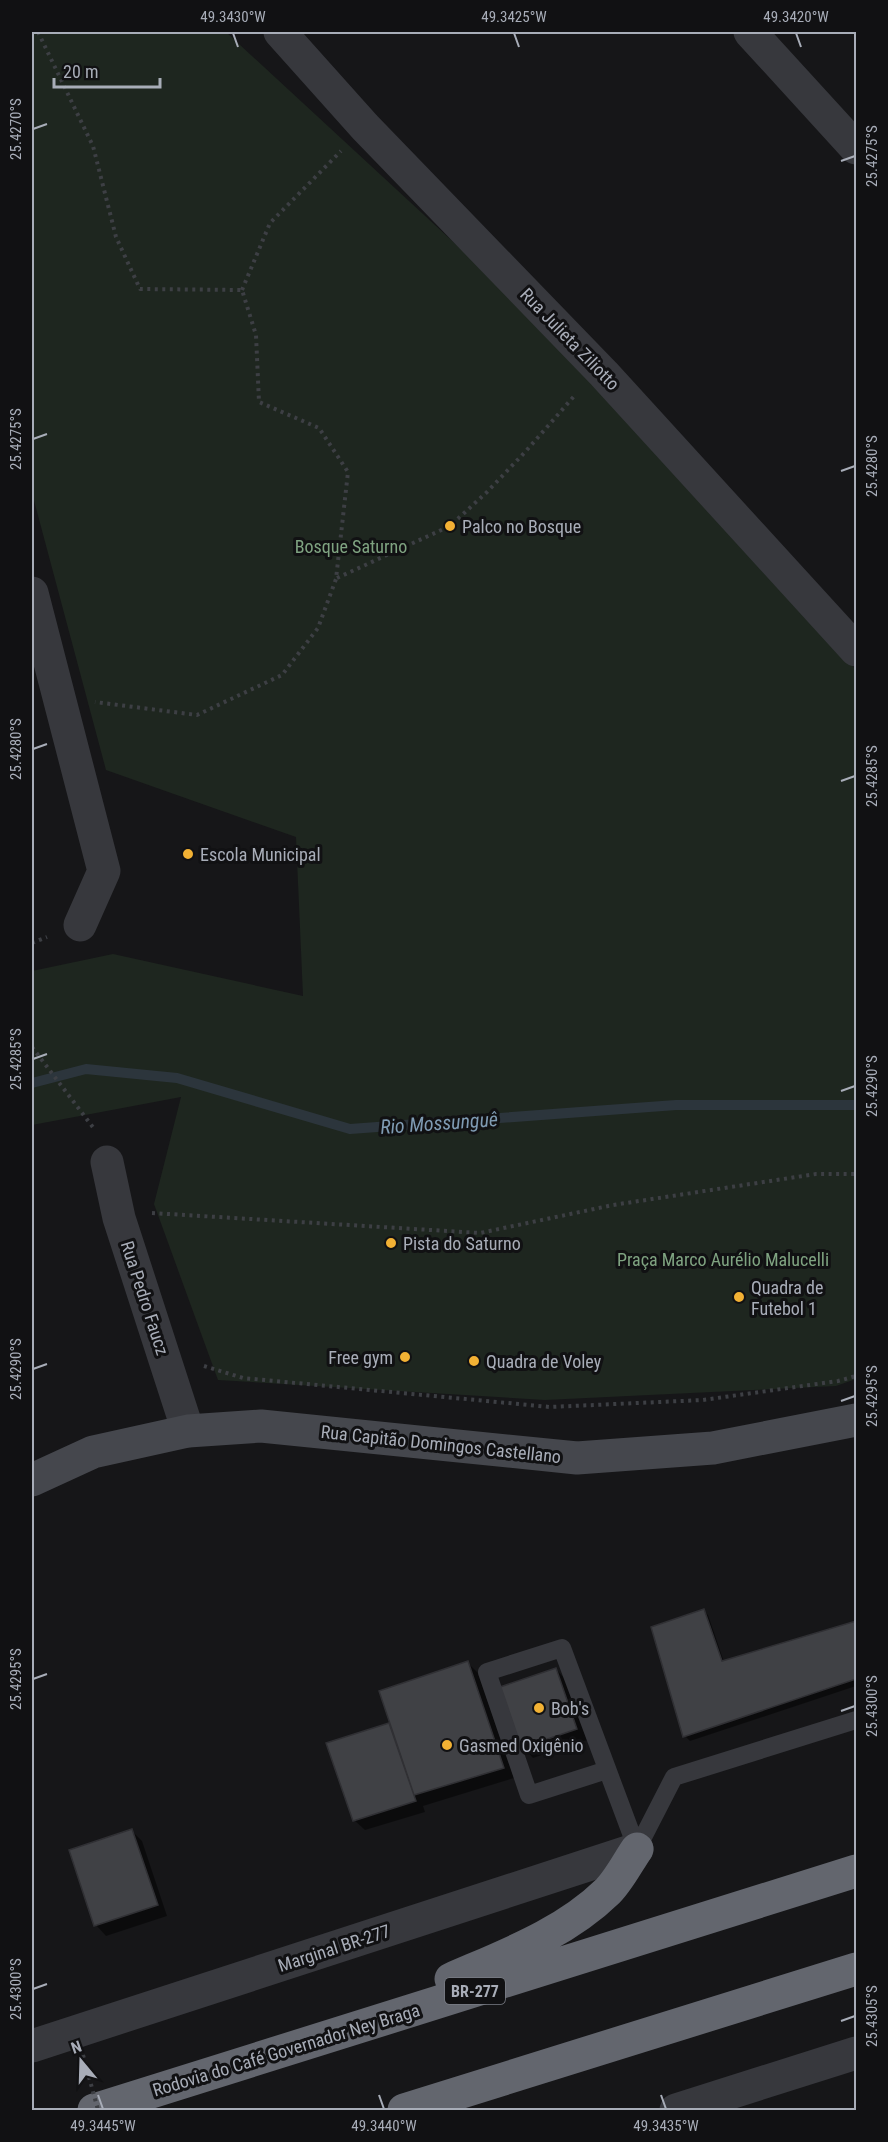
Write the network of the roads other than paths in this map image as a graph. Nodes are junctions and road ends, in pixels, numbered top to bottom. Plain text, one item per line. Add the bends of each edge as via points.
1 (280, 32) edge
2 (750, 32) edge
3 (856, 148) edge
4 (32, 593) edge
5 (856, 650) edge
6 (80, 925) dead end
7 (107, 1162) dead end
8 (856, 1420) edge
9 (188, 1431) junction
10 (32, 1480) edge
11 (856, 1720) edge
12 (607, 1770) junction
13 (637, 1849) junction
14 (856, 1871) edge
15 (856, 1969) edge
16 (32, 2046) edge
17 (856, 2053) edge
18 (264, 2057) junction
19 (694, 2108) edge
20 (96, 2110) edge
21 (404, 2110) edge

1 - 5 street, Rua Julieta Ziliotto via 364,127 604,374
2 - 3 street
4 - 6 street via 104,871
7 - 9 street, Rua Pedro Faucz via 119,1218
8 - 9 street, Rua Capitão Domingos Castellano via 713,1448 577,1458 261,1426
9 - 10 street, Rua Capitão Domingos Castellano via 93,1452
11 - 13 lane via 675,1778
12 - 12 lane via 562,1648 487,1672 530,1794
12 - 13 lane
13 - 16 street, Marginal BR-277
13 - 18 highway via 610,1890 566,1925 512,1953
14 - 18 highway, Rodovia do Café Governador Ney Braga / BR-277
15 - 21 highway
17 - 19 street
18 - 20 highway, Rodovia do Café Governador Ney Braga / BR-277

